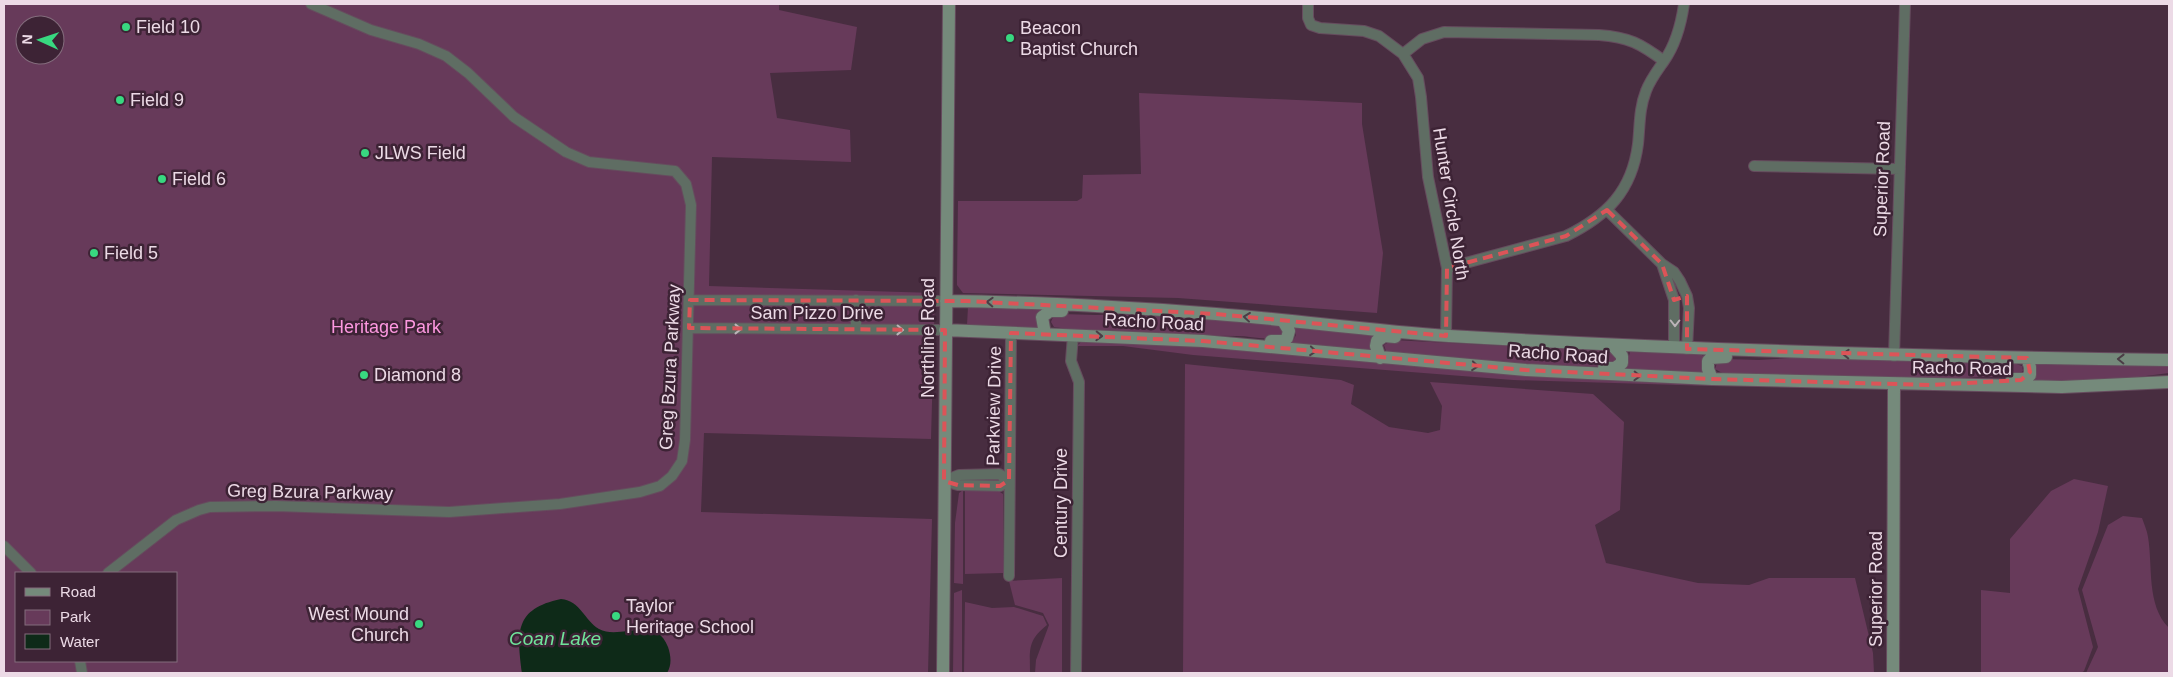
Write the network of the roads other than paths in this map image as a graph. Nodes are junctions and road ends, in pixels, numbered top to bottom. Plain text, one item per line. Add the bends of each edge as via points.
1 (311, 4) edge
2 (949, 4) edge
3 (1308, 4) edge
4 (1684, 4) edge
5 (1905, 4) edge
6 (1403, 54) junction
7 (1664, 61) junction
8 (1754, 166) dead end
9 (1900, 169) junction
10 (1607, 210) junction
11 (1662, 264) junction
12 (1447, 268) junction
13 (1687, 296) junction
14 (690, 300) junction
15 (856, 300) junction
16 (1674, 300) junction
17 (946, 301) junction
18 (1142, 309) junction
19 (1282, 320) junction
20 (689, 328) junction
21 (856, 329) junction
22 (945, 330) junction
23 (1011, 332) junction
24 (1045, 334) junction
25 (1073, 335) junction
26 (1446, 336) junction
27 (1470, 337) junction
28 (1204, 341) junction
29 (1613, 346) junction
30 (1680, 348) junction
31 (1796, 352) junction
32 (1894, 356) junction
33 (1380, 358) junction
34 (2027, 358) junction
35 (2169, 360) edge
36 (1526, 370) junction
37 (1712, 380) junction
38 (2169, 382) edge
39 (1894, 384) junction
40 (1930, 385) junction
41 (1009, 480) junction
42 (944, 481) junction
43 (4, 546) edge
44 (30, 572) edge
45 (109, 572) edge
46 (1009, 576) dead end
47 (80, 662) edge
48 (84, 662) edge
49 (942, 673) edge
50 (1076, 673) edge
51 (1893, 673) edge

1 - 14 street, Greg Bzura Parkway via 371,30 446,56 468,72 514,117 566,152 588,162 675,171 686,184 691,205
2 - 17 street, Northline Road
3 - 6 street, Hunter Circle North via 1308,20 1315,27 1364,31 1384,38
4 - 7 street via 1677,37
5 - 9 street, Superior Road
6 - 7 street via 1422,39 1444,32 1600,35 1632,40
6 - 12 street, Hunter Circle North via 1418,78 1428,177
7 - 10 street via 1643,98 1632,169
8 - 9 street
9 - 32 street, Superior Road
10 - 11 street
10 - 12 street via 1566,236
11 - 13 street via 1674,272
11 - 16 street
12 - 26 street, Hunter Circle North
13 - 16 street
13 - 30 street via 1689,324
14 - 15 street, Sam Pizzo Drive
14 - 20 street, Greg Bzura Parkway
15 - 17 street, Sam Pizzo Drive
15 - 21 street
16 -> 30 street
18 -> 17 street, Racho Road
17 - 22 street, Northline Road
19 -> 18 street, Racho Road
18 - 24 street via 1050,311 1042,317
19 - 26 street, Racho Road
19 - 28 street via 1289,331 1284,342 1240,338
20 -> 21 street, Sam Pizzo Drive
20 - 45 street, Greg Bzura Parkway via 684,451 682,461 672,476 660,486 560,504 449,512 210,507 176,520
21 -> 22 street, Sam Pizzo Drive
22 - 23 street, Racho Road
22 - 42 street, Northline Road
23 - 24 street, Racho Road
23 - 41 street, Parkview Drive
24 - 25 street, Racho Road
25 -> 28 street, Racho Road
25 - 50 street, Century Drive via 1071,361 1079,382
26 - 27 street, Racho Road
27 - 29 street, Racho Road
27 - 33 street via 1423,340 1384,336 1376,346
28 -> 33 street, Racho Road
29 - 30 street, Racho Road
29 - 36 street via 1622,356 1622,363 1616,368 1570,366
30 - 31 street, Racho Road
32 -> 31 street, Racho Road
31 - 37 street via 1711,358 1708,369
32 - 34 street, Racho Road
33 -> 36 street, Racho Road
35 -> 34 street, Racho Road
34 - 40 street via 2030,375 2025,379 1980,379
36 -> 37 street, Racho Road
37 - 39 street, Racho Road
38 - 40 street, Racho Road via 2062,387
39 - 40 street, Racho Road
39 - 51 street, Superior Road
41 - 42 street, Parkview Drive via 1000,486 958,485
41 - 46 street, Parkview Drive
42 - 49 street, Northline Road
43 - 44 street
47 - 48 street via 82,673

